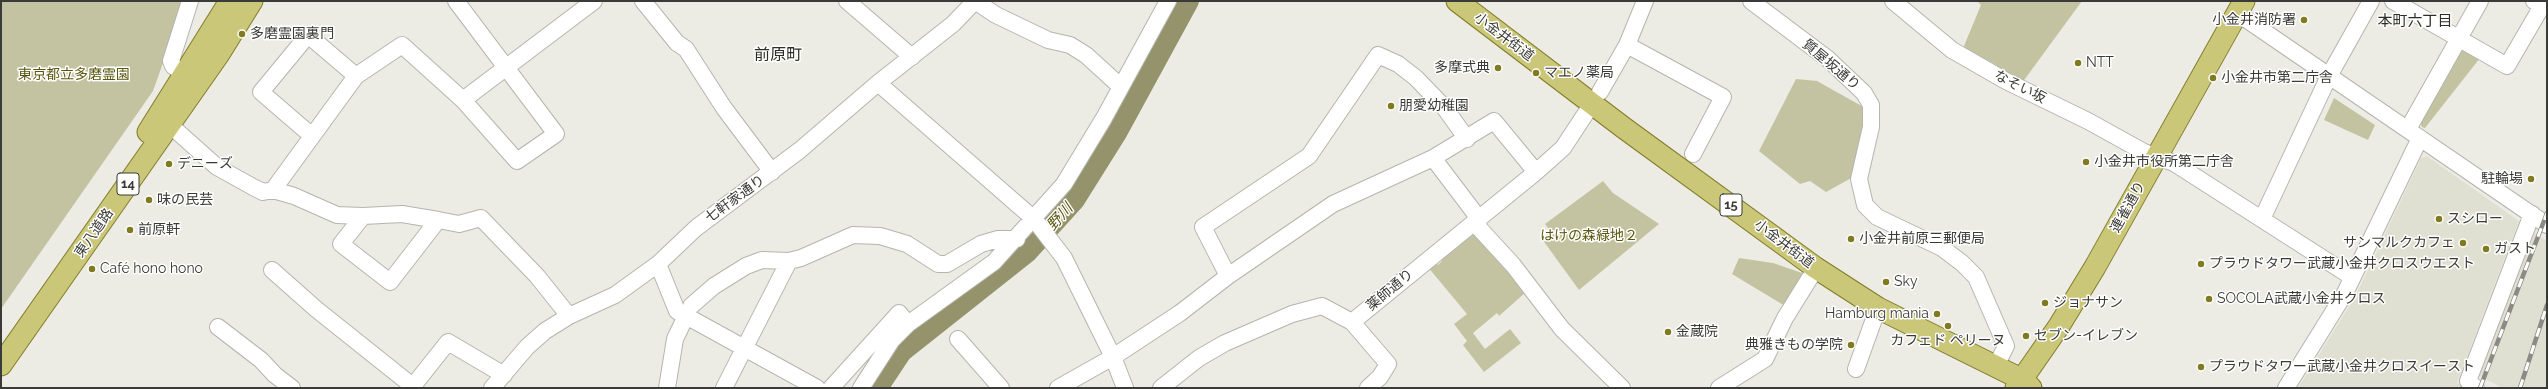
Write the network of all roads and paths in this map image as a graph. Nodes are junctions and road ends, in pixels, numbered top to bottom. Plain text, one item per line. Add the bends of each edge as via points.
1 (190, 1) edge
2 (230, 1) edge
3 (252, 1) edge
4 (456, 1) edge
5 (594, 1) edge
6 (643, 1) edge
7 (847, 1) edge
8 (975, 1) edge
9 (1168, 1) edge
10 (1645, 1) edge
11 (1751, 1) edge
12 (1893, 1) edge
13 (2371, 1) edge
14 (2393, 1) edge
15 (2480, 1) edge
16 (2534, 1) edge
17 (1460, 2) edge
18 (2241, 7) edge
19 (2458, 40) junction
20 (1627, 45) junction
21 (912, 57) junction
22 (507, 67) junction
23 (184, 74) junction
24 (356, 76) junction
25 (2330, 76) junction
26 (878, 83) junction
27 (1120, 86) junction
28 (1600, 92) dead end
29 (463, 100) junction
30 (1586, 113) dead end
31 (170, 125) junction
32 (2414, 133) junction
33 (312, 136) junction
34 (1467, 139) junction
35 (1693, 154) dead end
36 (2157, 156) junction
37 (1433, 158) junction
38 (772, 172) junction
39 (1536, 172) junction
40 (273, 190) junction
41 (2532, 214) junction
42 (363, 216) junction
43 (1034, 219) junction
44 (2262, 219) junction
45 (438, 220) junction
46 (1477, 220) junction
47 (2547, 224) edge
48 (1017, 238) junction
49 (789, 261) junction
50 (658, 264) junction
51 (1816, 268) junction
52 (272, 270) dead end
53 (1228, 276) junction
54 (2352, 277) junction
55 (1878, 308) junction
56 (689, 311) junction
57 (569, 316) junction
58 (1352, 322) junction
59 (908, 324) junction
60 (218, 327) dead end
61 (958, 340) dead end
62 (1, 342) edge
63 (744, 348) junction
64 (1113, 358) junction
65 (1, 365) edge
66 (1996, 366) junction
67 (1856, 369) dead end
68 (504, 375) junction
69 (2023, 385) edge
70 (414, 387) edge
71 (292, 388) edge
72 (492, 388) edge
73 (667, 388) edge
74 (724, 388) edge
75 (817, 388) edge
76 (831, 388) edge
77 (861, 388) edge
78 (1001, 388) edge
79 (1058, 388) edge
80 (1125, 388) edge
81 (1162, 388) edge
82 (1368, 388) edge
83 (1622, 388) edge
84 (1719, 388) edge
85 (2286, 388) edge
86 (2476, 388) edge

1 - 23 street via 170,61
2 - 23 main road, 東八道路 / 14
3 - 31 main road, 東八道路 / 14
4 - 22 street
5 - 22 street
6 - 38 street via 677,43 686,49 724,108
7 - 21 street
8 - 21 street, 七軒家通り via 953,24
8 - 27 street via 996,15 1048,40 1070,45 1086,55
9 - 27 street
10 - 20 street
11 - 66 street, 質屋坂通り via 1828,59 1864,93 1871,105 1871,127 1859,179 1865,205 1877,217 1942,248 1962,262 1976,277 2006,346
12 - 36 street, なそい坂 via 1959,54 2006,81 2144,152
13 - 25 street
14 - 19 street
15 - 19 street
16 - 19 street via 2542,6 2507,66
17 - 51 main road, 小金井街道 / 15 via 1624,128
18 - 25 street
18 - 36 main road, 連雀通り
19 - 32 street
20 - 28 street
20 - 35 street via 1723,96
21 - 26 street, 七軒家通り
22 - 29 street
22 - 29 street via 556,134 516,161
23 - 62 main road, 東八道路 / 14 via 159,116
24 - 29 street via 402,45
24 - 33 street
24 - 33 street via 308,35 261,92
25 - 32 street
25 - 44 street
26 - 38 street, 七軒家通り
26 - 43 street
27 - 43 street via 1064,184
30 - 39 street, 薬師通り via 1563,148
31 - 40 street via 224,172 263,192
31 - 65 main road, 東八道路 / 14
32 - 41 street
32 - 54 street
33 - 40 street
34 - 37 street
34 - 39 street via 1494,121
34 - 53 street via 1444,107 1416,78 1398,64 1378,56 1309,156 1203,227
36 - 44 street, なそい坂 via 2174,163
36 - 69 main road, 連雀通り via 2095,267
37 - 46 street via 1477,216
37 - 53 street via 1333,204
38 - 50 street, 七軒家通り via 696,228
39 - 46 street, 薬師通り
40 - 42 street via 302,199 338,215
41 - 47 street
41 - 86 street via 2468,381
42 - 45 street via 402,214
42 - 45 street via 341,244 390,282
43 - 48 street
43 - 64 street via 1062,255
44 - 54 street, なそい坂
45 - 57 street via 459,224 481,218 537,276
46 - 58 street, 薬師通り
46 - 83 street via 1480,228 1513,265 1562,329
48 - 49 street via 998,239 981,244 947,264 938,264 907,244 880,236 853,235
48 - 59 street via 994,262
49 - 56 street via 762,260 746,266 714,286
49 - 63 street
50 - 56 street via 677,311
50 - 57 street, 七軒家通り via 615,295
51 - 55 main road, 小金井街道 / 15
51 - 84 street via 1785,318 1765,359
52 - 70 street via 316,309
53 - 64 street via 1180,313
54 - 85 street via 2346,293
55 - 66 main road, 小金井街道 / 15
55 - 67 street
56 - 63 street
56 - 73 street via 675,339
57 - 68 street, 七軒家通り via 545,331 527,347
58 - 81 street via 1322,306 1292,314 1225,343 1199,358
58 - 82 street via 1388,364 1380,378
59 - 76 street via 899,313
59 - 77 street via 892,340
60 - 71 street
61 - 78 street
63 - 74 street
63 - 75 street
64 - 79 street
64 - 80 street
66 - 69 main road, 小金井街道 / 15
68 - 70 street via 448,342
68 - 72 street, 七軒家通り

